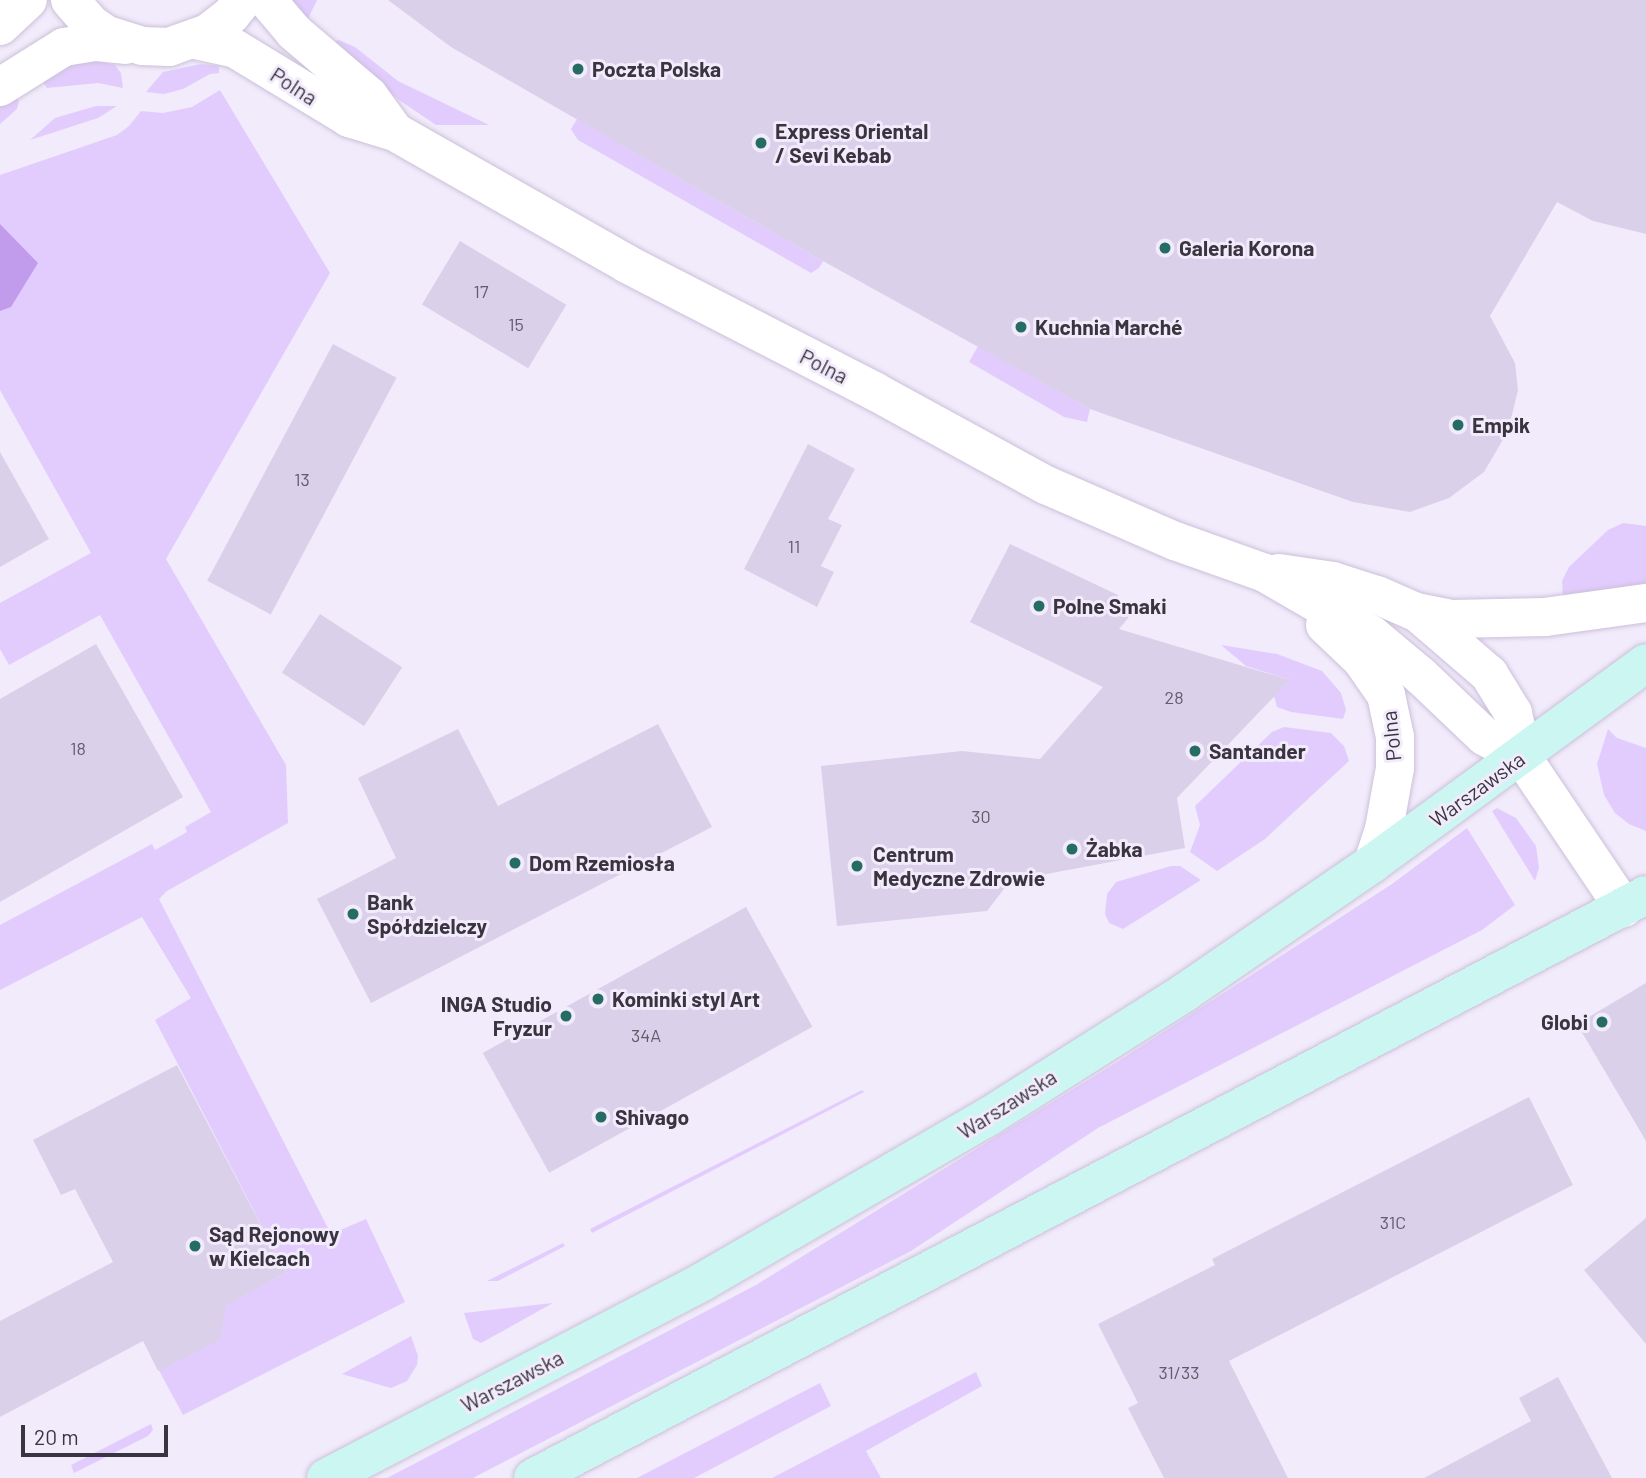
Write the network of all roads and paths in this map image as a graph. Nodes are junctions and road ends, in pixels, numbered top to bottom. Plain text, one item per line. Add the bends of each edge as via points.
1 (28, 0) edge
2 (70, 0) edge
3 (243, 0) edge
4 (267, 0) edge
5 (0, 26) edge
6 (195, 40) junction
7 (142, 46) junction
8 (0, 87) edge
9 (395, 132) junction
10 (1265, 573) junction
11 (1646, 603) edge
12 (1416, 612) junction
13 (1646, 663) edge
14 (1522, 757) junction
15 (1373, 863) junction
16 (1635, 902) edge
17 (326, 1478) edge
18 (533, 1478) edge

1 - 5 street
2 - 7 street via 107,34
3 - 6 street via 221,25
4 - 9 street, Polna via 294,32 363,90
6 - 7 street via 169,47
6 - 9 street, Polna via 234,48 349,118
7 - 8 street via 79,42
9 - 10 street, Polna via 627,264 1046,485 1175,541
10 - 12 street, Polna via 1333,581
10 - 14 street, Polna via 1372,635 1484,736
10 - 15 street, Polna via 1361,659 1387,695 1395,768
11 - 12 street, Polna via 1482,621
12 - 14 street, Polna via 1489,674 1513,713
13 - 14 main road, Warszawska
14 - 15 main road, Warszawska
14 - 16 street, Polna
15 - 17 main road, Warszawska via 1184,993 988,1117 702,1282
16 - 18 main road

